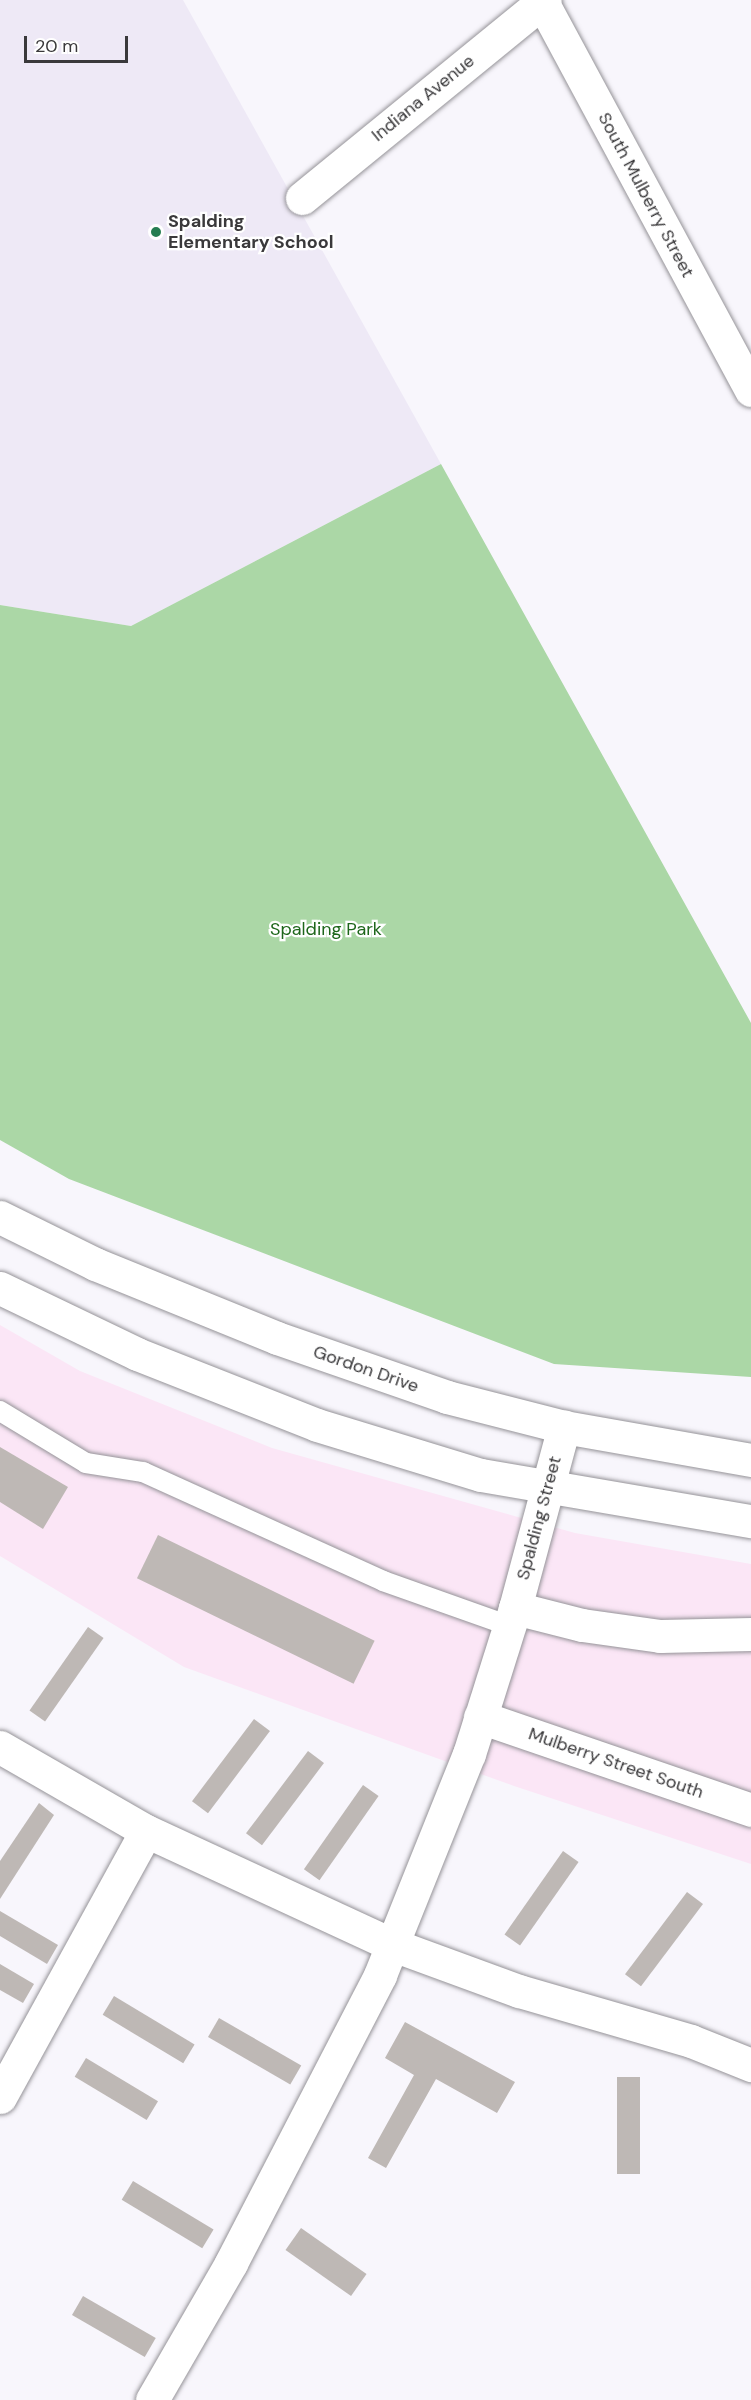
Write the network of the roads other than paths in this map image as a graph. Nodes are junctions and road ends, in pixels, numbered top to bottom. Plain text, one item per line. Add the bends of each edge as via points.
1 (543, 0) edge
2 (302, 198) dead end
3 (751, 390) edge
4 (0, 1216) edge
5 (0, 1288) edge
6 (0, 1411) edge
7 (564, 1427) junction
8 (751, 1460) edge
9 (547, 1486) junction
10 (751, 1521) edge
11 (512, 1617) junction
12 (751, 1634) edge
13 (480, 1717) junction
14 (0, 1747) edge
15 (751, 1810) edge
16 (146, 1831) junction
17 (393, 1944) junction
18 (751, 2065) edge
19 (0, 2097) edge
20 (152, 2400) edge

1 - 2 street, Indiana Avenue
1 - 3 street, South Mulberry Street
4 - 7 street, Gordon Drive via 95,1264 277,1338 447,1397
5 - 9 street via 137,1354 317,1425 481,1474
6 - 11 lane via 86,1462 143,1472 383,1581
7 - 8 street, Gordon Drive
7 - 9 street, Spalding Street
9 - 10 street
9 - 11 street, Spalding Street
11 - 12 street via 660,1636
11 - 13 street, Spalding Street
13 - 15 street, Mulberry Street South
13 - 17 street, Spalding Street
14 - 16 street
16 - 17 street
16 - 19 street
17 - 18 street via 519,1991 691,2041
17 - 20 street, Spalding Street via 231,2263

